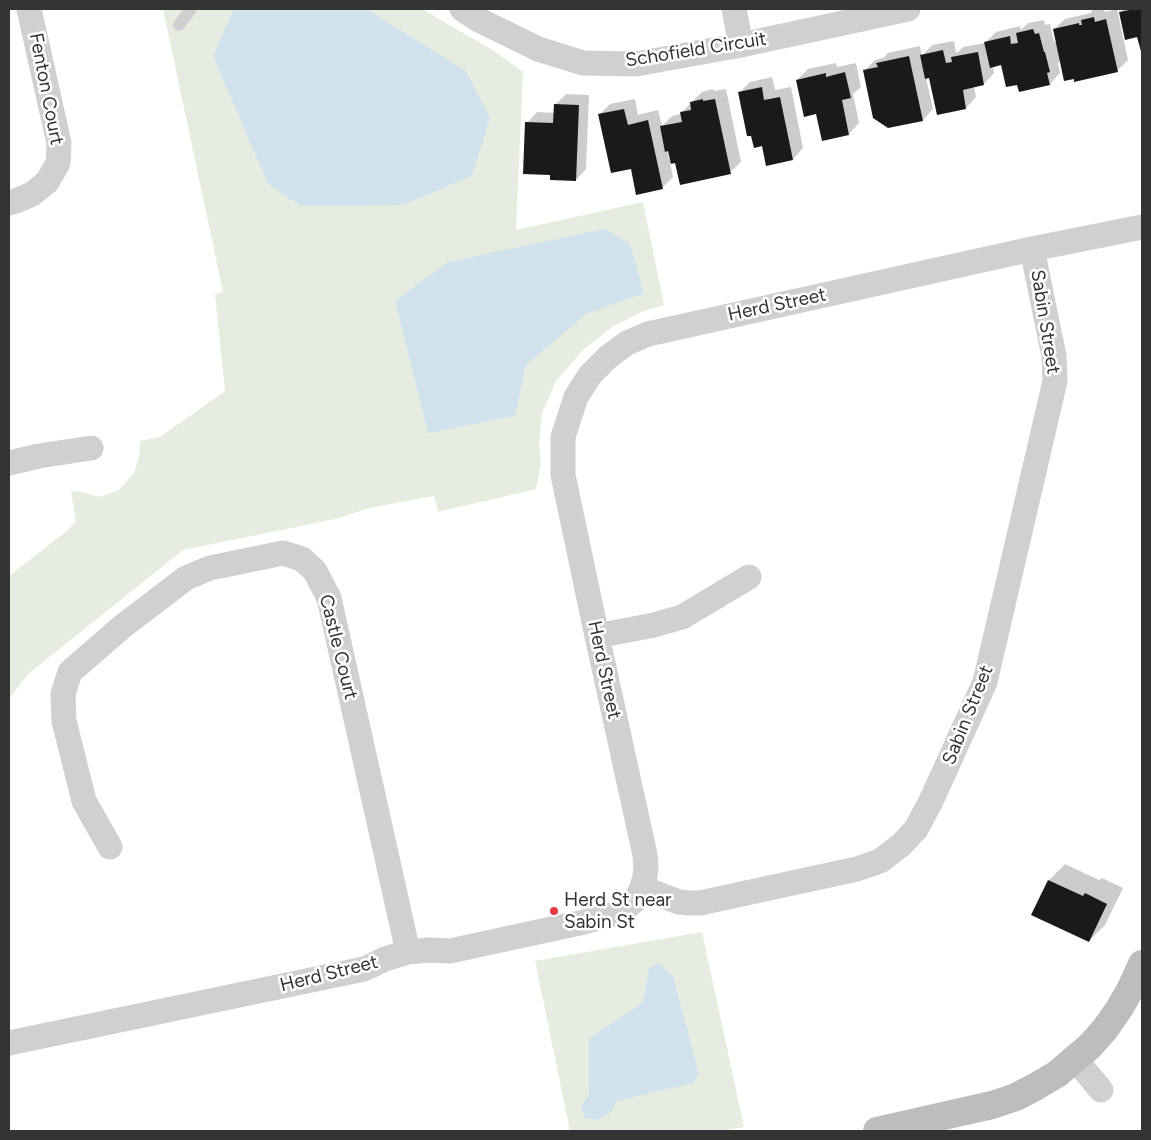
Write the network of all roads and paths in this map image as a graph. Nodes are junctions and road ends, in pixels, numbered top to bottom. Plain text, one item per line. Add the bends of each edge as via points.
1 (29, 9) edge
2 (191, 9) edge
3 (462, 9) edge
4 (734, 9) edge
5 (908, 9) edge
6 (179, 25) dead end
7 (741, 45) junction
8 (9, 203) edge
9 (1142, 226) edge
10 (1032, 249) junction
11 (91, 448) dead end
12 (9, 463) edge
13 (749, 577) dead end
14 (597, 636) junction
15 (110, 848) dead end
16 (642, 888) junction
17 (408, 952) junction
18 (1142, 964) edge
19 (9, 1043) edge
20 (1075, 1059) junction
21 (1101, 1090) dead end
22 (877, 1131) edge

1 - 8 street, Fenton Court via 59,143 58,163 47,182 32,194
2 - 6 lane
3 - 7 street, Schofield Circuit via 538,49 583,63 636,64
4 - 7 street
5 - 7 street, Schofield Circuit
9 - 10 street, Herd Street
10 - 14 street, Herd Street via 648,334 627,343 608,357 576,397 563,437 563,475
10 - 16 street, Sabin Street via 1054,356 1055,381 984,682 932,801 916,829 880,861 857,869 700,903 679,902
11 - 12 street
13 - 14 street via 682,616
14 - 16 street, Herd Street via 645,855 646,876
15 - 17 street, Castle Court via 84,802 64,720 63,694 70,672 186,578 210,568 283,553 302,559 315,571 329,598
16 - 17 street, Herd Street via 626,908 608,916 450,951
17 - 19 street, Herd Street via 364,969
18 - 20 street via 1105,1029
20 - 21 street
20 - 22 street via 1057,1074 1016,1097

